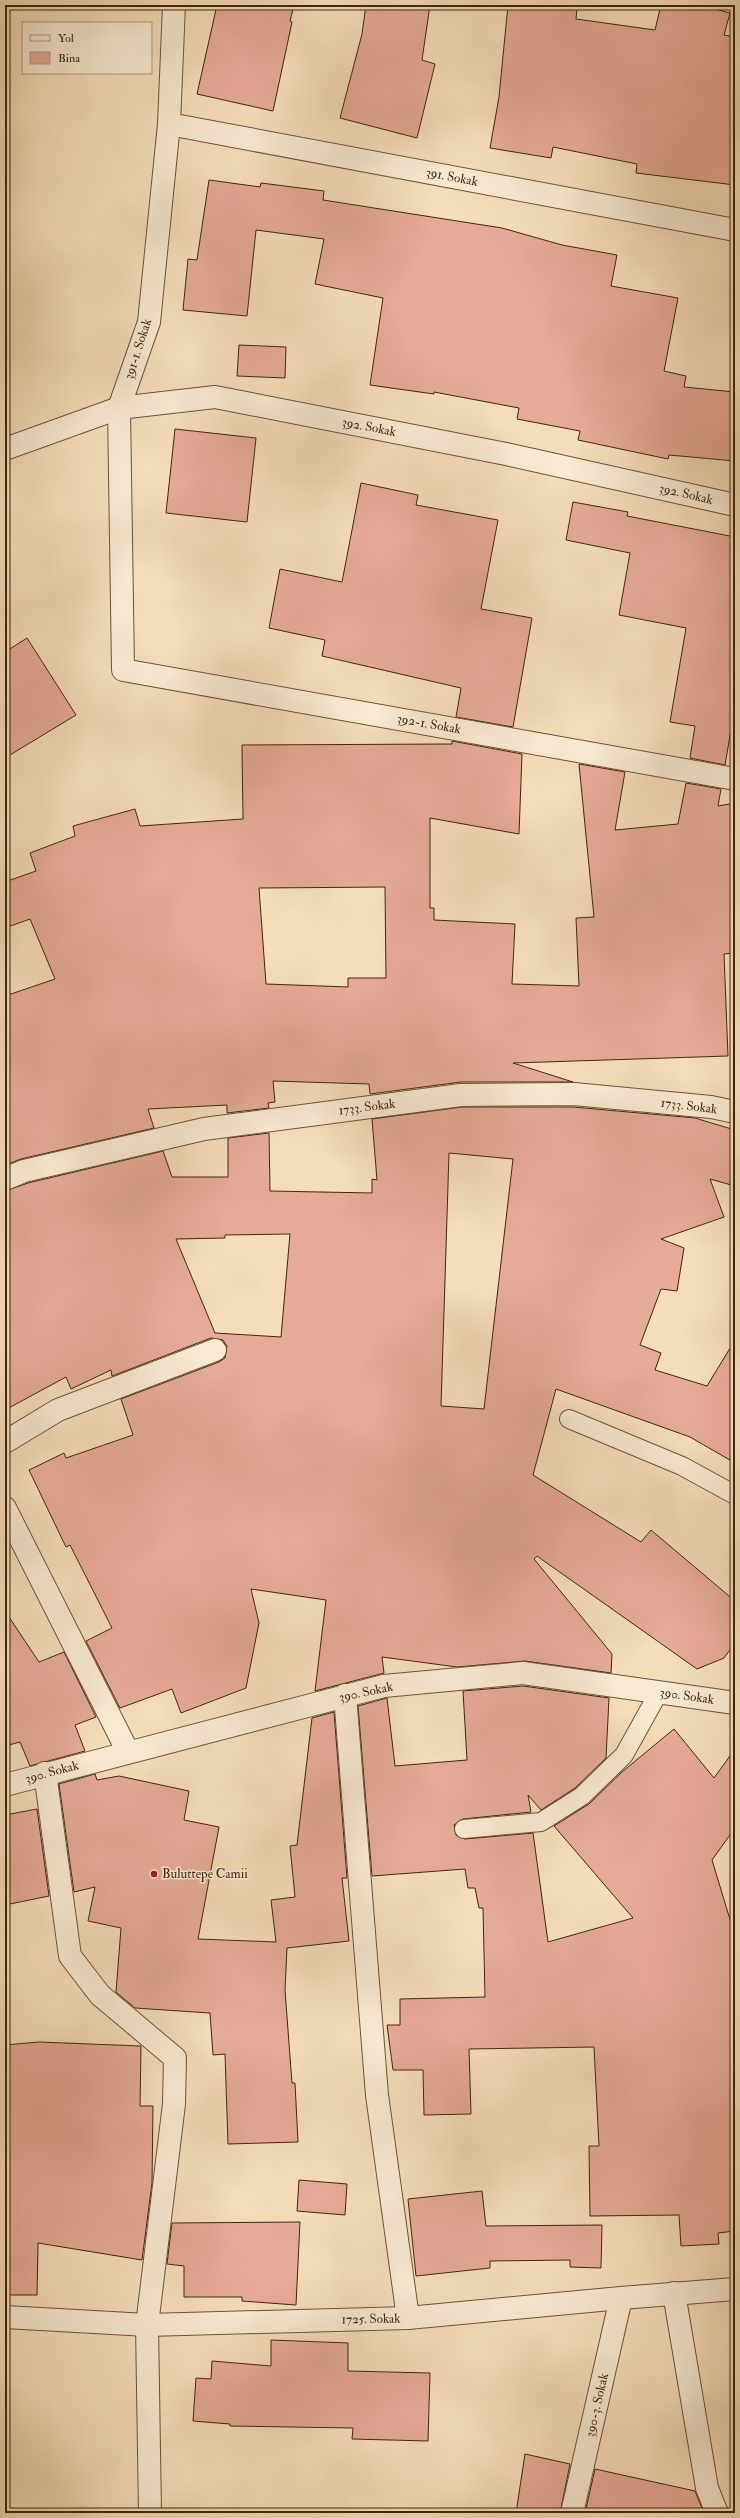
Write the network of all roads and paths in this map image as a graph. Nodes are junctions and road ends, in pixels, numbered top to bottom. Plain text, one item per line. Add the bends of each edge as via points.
1 (174, 5) edge
2 (169, 124) junction
3 (735, 230) edge
4 (119, 408) junction
5 (5, 449) edge
6 (735, 505) edge
7 (123, 670) joint
8 (735, 779) edge
9 (735, 1112) edge
10 (5, 1179) edge
11 (215, 1350) dead end
12 (568, 1419) dead end
13 (5, 1442) edge
14 (735, 1495) edge
15 (5, 1508) edge
16 (659, 1692) junction
17 (345, 1695) junction
18 (733, 1700) edge
19 (128, 1752) junction
20 (46, 1773) junction
21 (5, 1785) edge
22 (464, 1829) dead end
23 (735, 2289) edge
24 (674, 2293) junction
25 (621, 2298) junction
26 (5, 2317) edge
27 (408, 2318) junction
28 (147, 2325) junction
29 (150, 2513) edge
30 (572, 2513) edge
31 (717, 2513) edge

1 - 2 street, 391-1. Sokak
2 - 3 street, 391. Sokak
2 - 4 street, 391-1. Sokak via 149,322
4 - 5 street, 392. Sokak
4 - 6 street, 392. Sokak via 215,397 506,454
4 - 7 street, 391-1. Sokak
7 - 8 street, 392-1. Sokak
9 - 10 street, 1733. Sokak via 711,1107 574,1094 461,1095 204,1129 24,1170
11 - 13 street via 58,1410
12 - 14 lane via 682,1466
15 - 19 street
16 - 17 street, 390. Sokak via 523,1673 384,1686
16 - 18 street, 390. Sokak
16 - 22 lane via 624,1755 582,1796 541,1822
17 - 19 street, 390. Sokak
17 - 27 street via 377,2096
19 - 20 street, 390. Sokak
20 - 21 street, 390. Sokak
20 - 28 street via 70,1956 100,1995 175,2058 174,2104
23 - 24 street, 1725. Sokak
24 - 25 street, 1725. Sokak
24 - 31 street via 707,2488
25 - 27 street, 1725. Sokak
25 - 30 street, 390-3. Sokak
26 - 28 street, 1725. Sokak
27 - 28 street, 1725. Sokak
28 - 29 street

